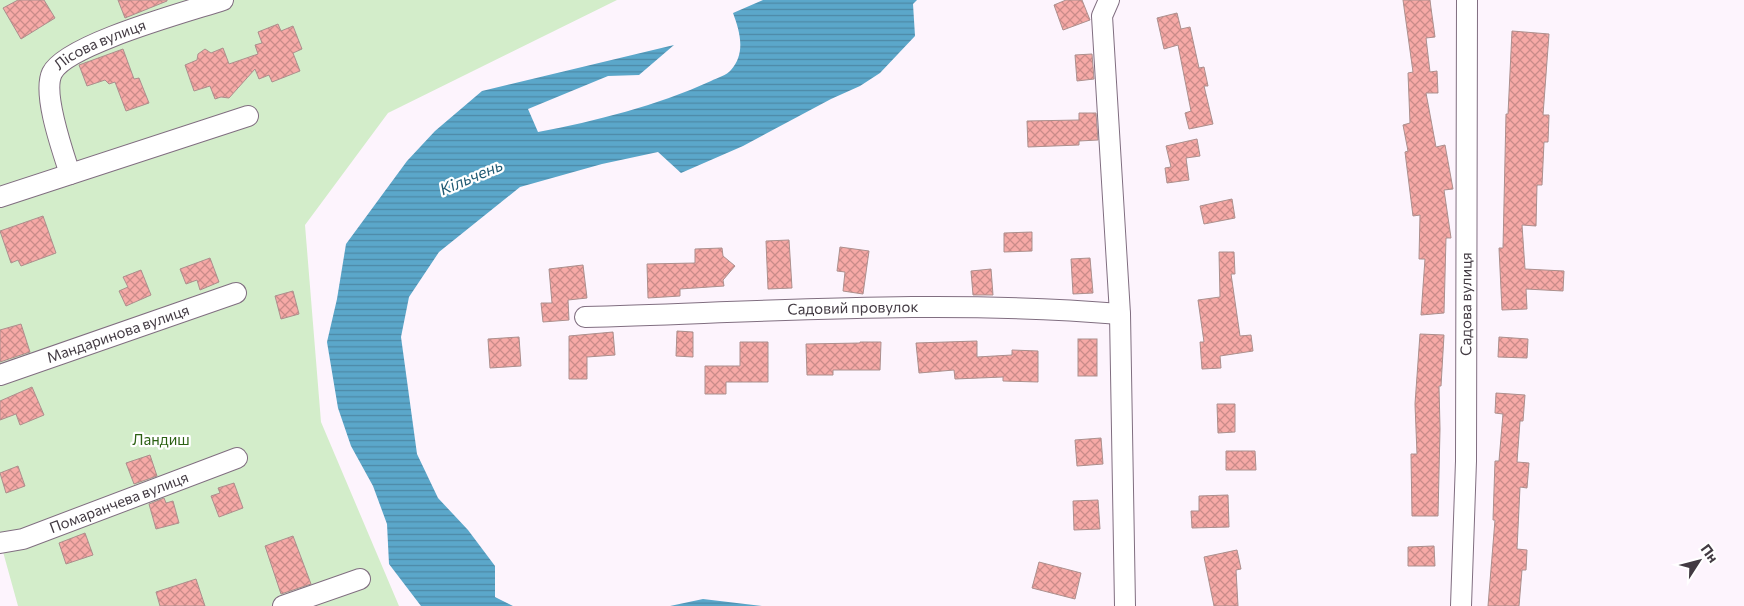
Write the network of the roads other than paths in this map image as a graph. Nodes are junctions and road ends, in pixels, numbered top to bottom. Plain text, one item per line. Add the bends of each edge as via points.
1 (223, 0) edge
2 (1109, 0) edge
3 (1467, 0) edge
4 (248, 116) dead end
5 (70, 174) junction
6 (0, 197) edge
7 (236, 293) dead end
8 (1120, 314) junction
9 (585, 317) dead end
10 (0, 375) edge
11 (236, 458) dead end
12 (0, 543) edge
13 (360, 579) dead end
14 (283, 606) edge
15 (1125, 606) edge
16 (1461, 606) edge

1 - 5 street, Лісова вулиця via 123,32 66,58 52,73 49,93
2 - 8 street via 1102,16
3 - 16 street, Садова вулиця via 1466,451
4 - 5 street
5 - 6 street
7 - 10 street, Мандаринова вулиця
8 - 9 street, Садовий провулок via 1050,308
8 - 15 street
11 - 12 street, Помаранчева вулиця via 23,539
13 - 14 street

